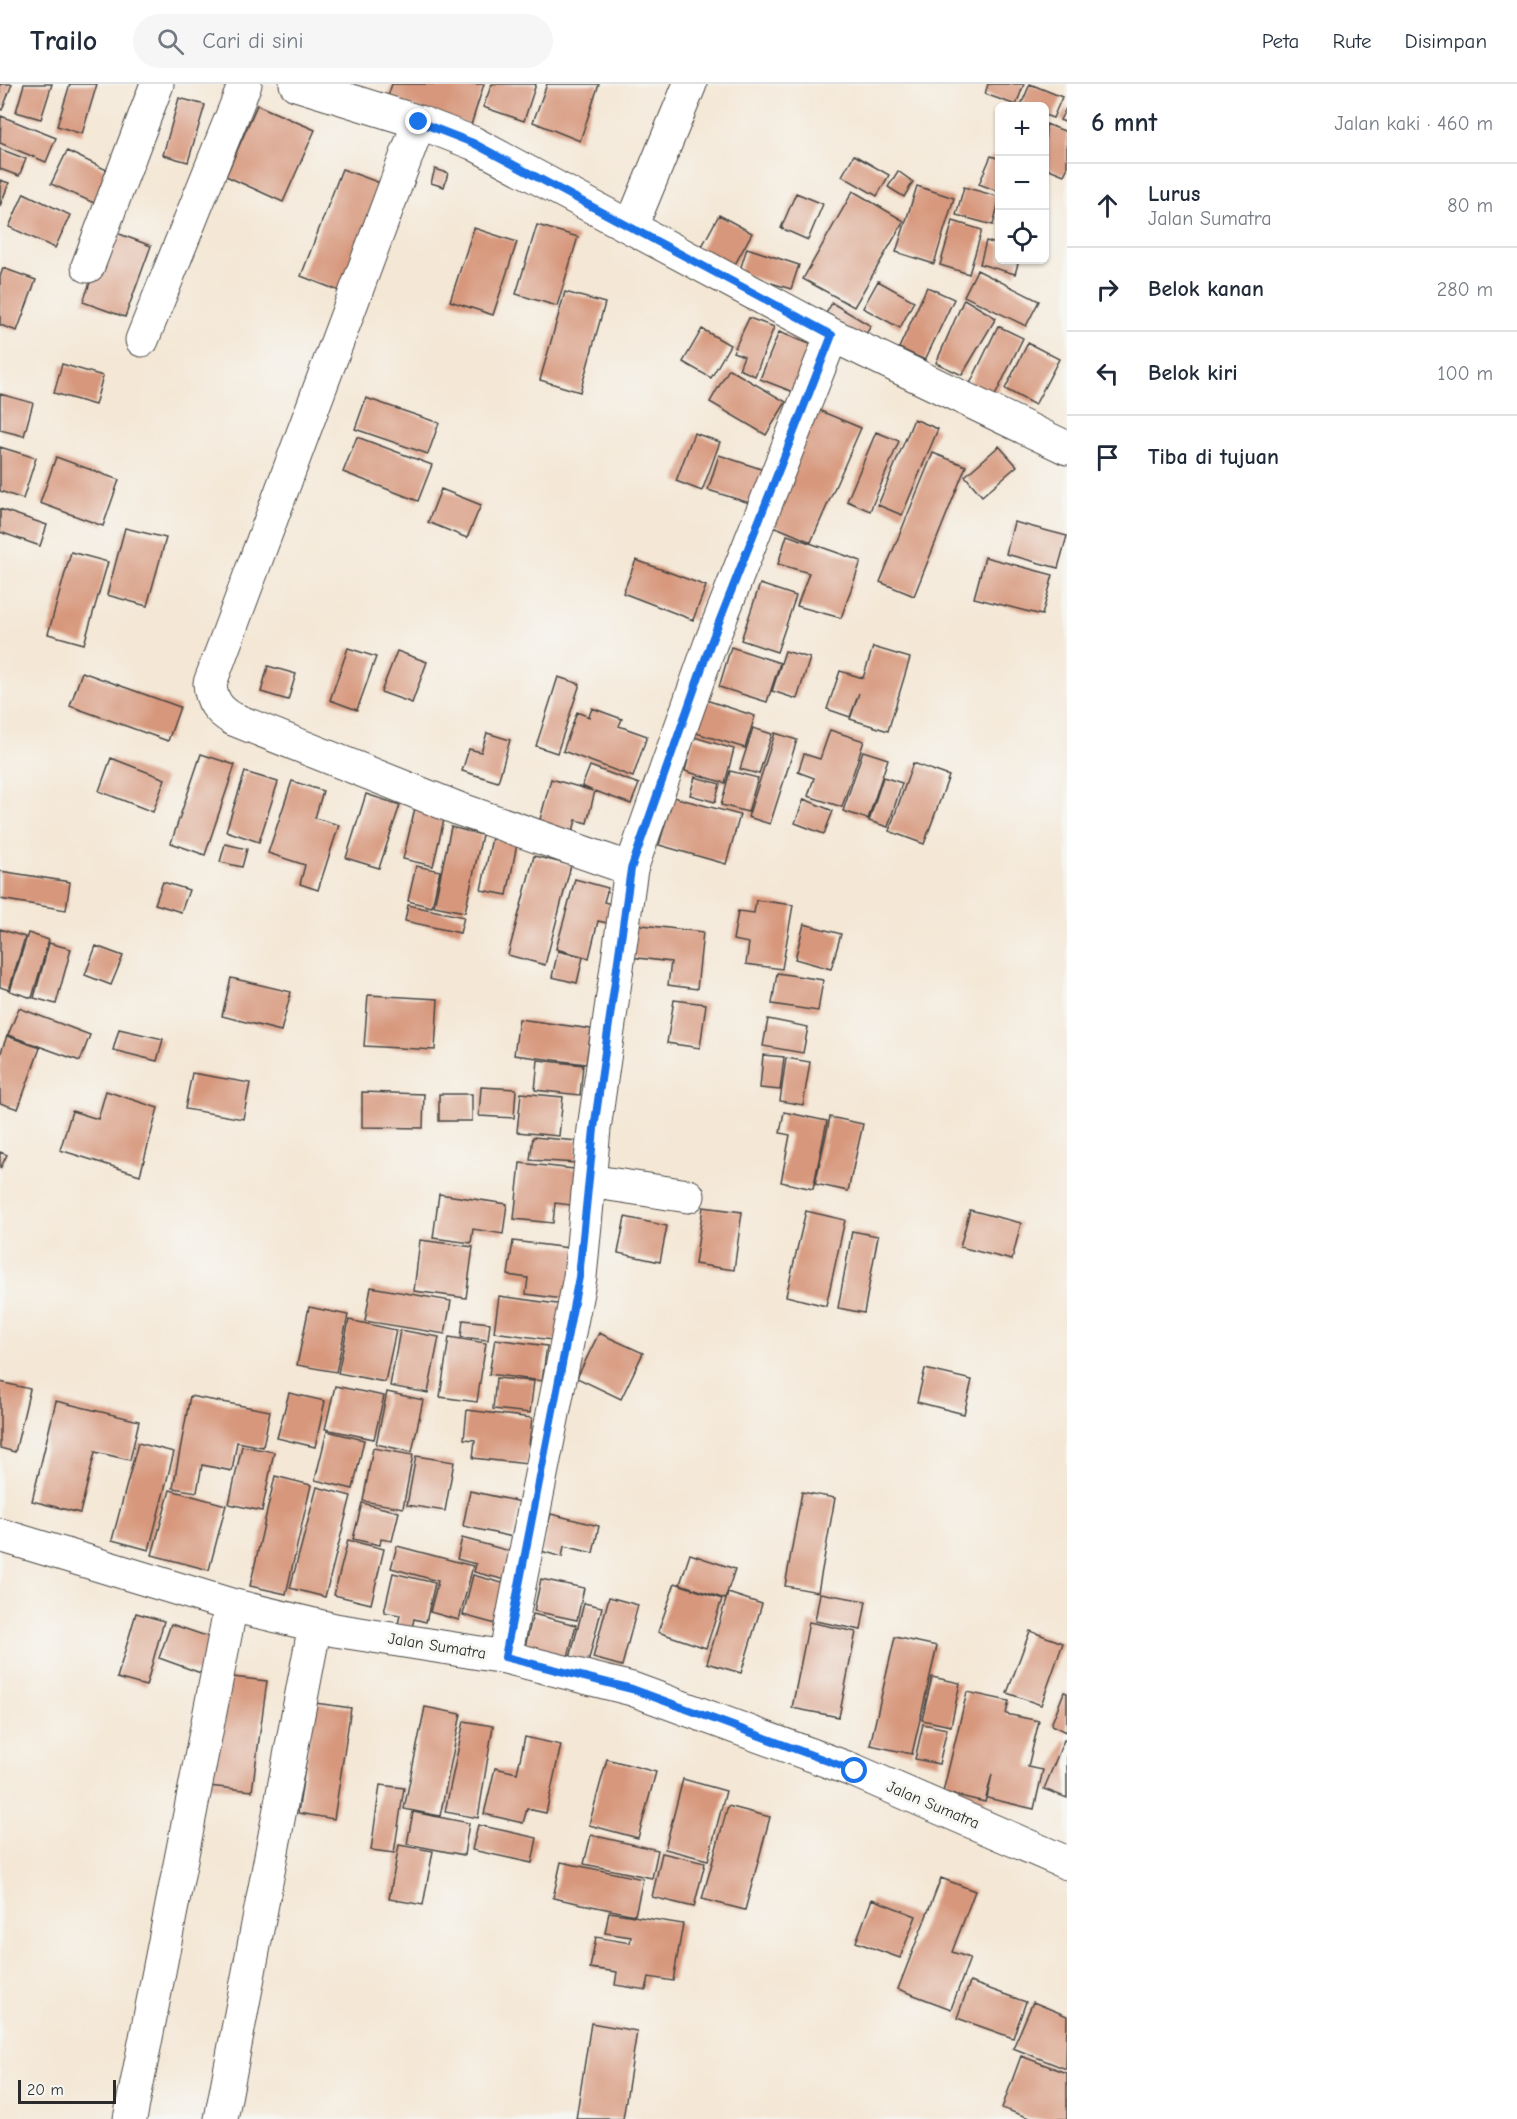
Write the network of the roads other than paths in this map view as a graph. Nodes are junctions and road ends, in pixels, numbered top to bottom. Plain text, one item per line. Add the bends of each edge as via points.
1 (157, 84) edge
2 (245, 84) edge
3 (297, 84) edge
4 (690, 84) edge
5 (419, 122) junction
6 (631, 227) junction
7 (88, 266) dead end
8 (832, 335) junction
9 (142, 340) dead end
10 (1067, 448) edge
11 (631, 869) junction
12 (589, 1181) junction
13 (688, 1196) dead end
14 (0, 1534) edge
15 (231, 1605) junction
16 (315, 1625) junction
17 (505, 1657) junction
18 (1067, 1863) edge
19 (130, 2119) edge
20 (221, 2119) edge

1 - 7 street
2 - 9 street
3 - 5 street
4 - 6 street
5 - 6 street via 473,143
5 - 11 street via 210,683 211,693 218,708 233,719 459,808
6 - 8 street
8 - 10 street
8 - 11 street via 710,645
11 - 12 street
12 - 13 street
12 - 17 street via 579,1277
14 - 15 street, Jalan Sumatra
15 - 16 street, Jalan Sumatra
15 - 19 street
16 - 17 street, Jalan Sumatra
16 - 20 street
17 - 18 street, Jalan Sumatra via 644,1693 855,1771

